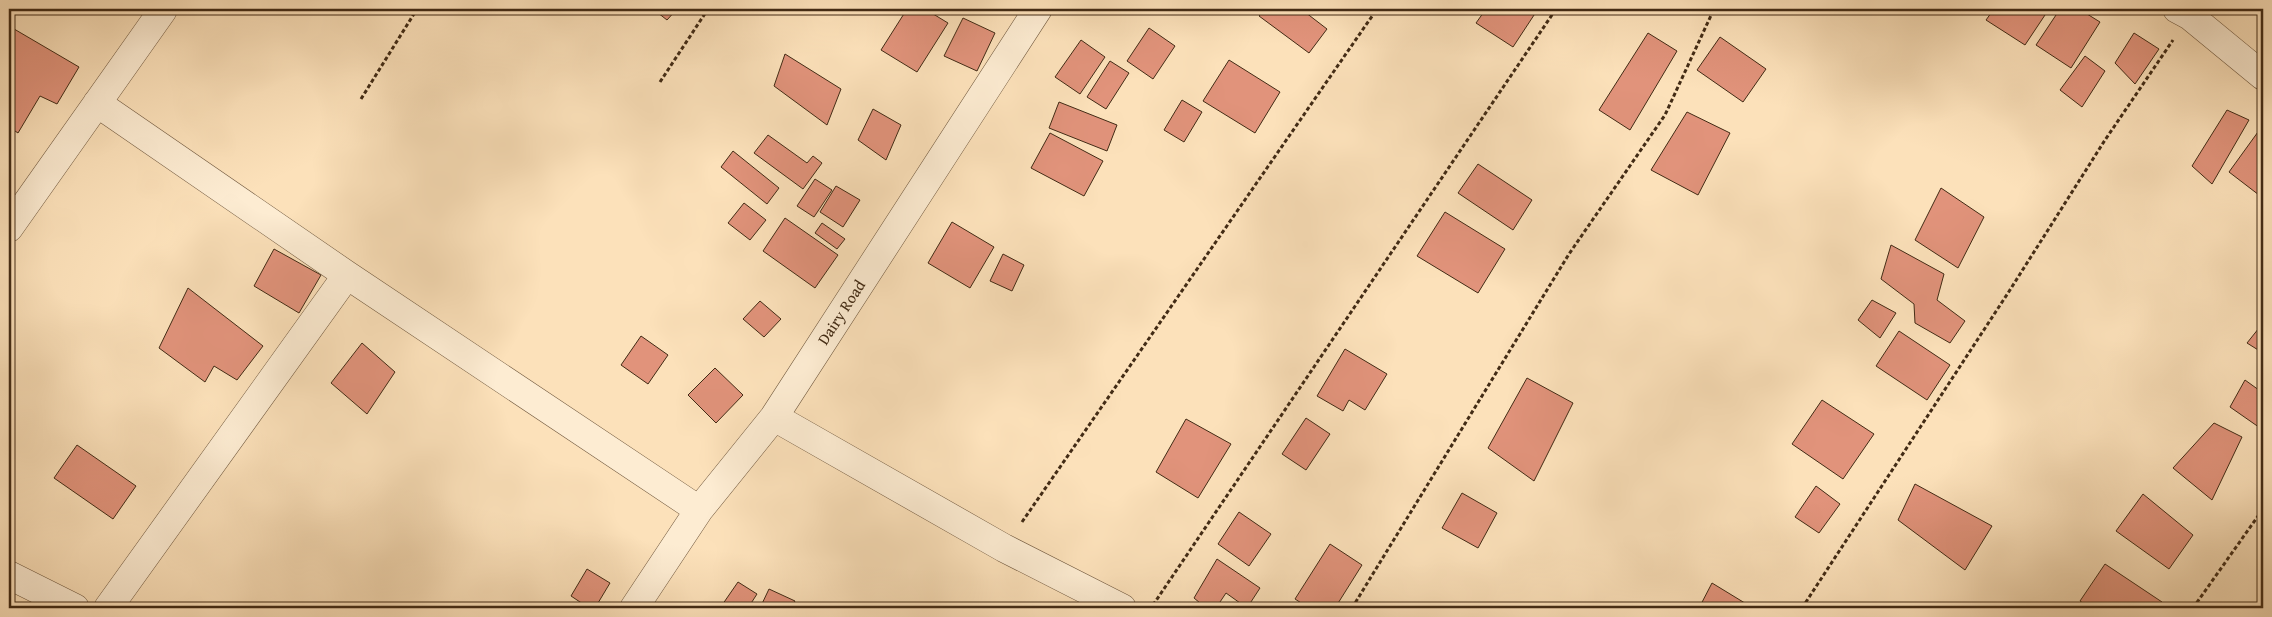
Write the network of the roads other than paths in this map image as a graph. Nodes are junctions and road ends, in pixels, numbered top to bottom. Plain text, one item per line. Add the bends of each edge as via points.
1 (1038, 9) edge
2 (163, 10) edge
3 (2183, 12) edge
4 (2263, 76) edge
5 (97, 104) junction
6 (9, 228) edge
7 (347, 275) junction
8 (774, 417) junction
9 (698, 510) junction
10 (9, 575) edge
11 (75, 608) edge
12 (108, 608) edge
13 (634, 608) edge
14 (1122, 608) edge

1 - 8 street, Dairy Road
2 - 5 street
3 - 4 street
5 - 6 street
5 - 7 street
7 - 9 street
7 - 12 street
8 - 9 street, Dairy Road
8 - 14 street via 1004,548
9 - 13 street, Dairy Road
10 - 11 street

